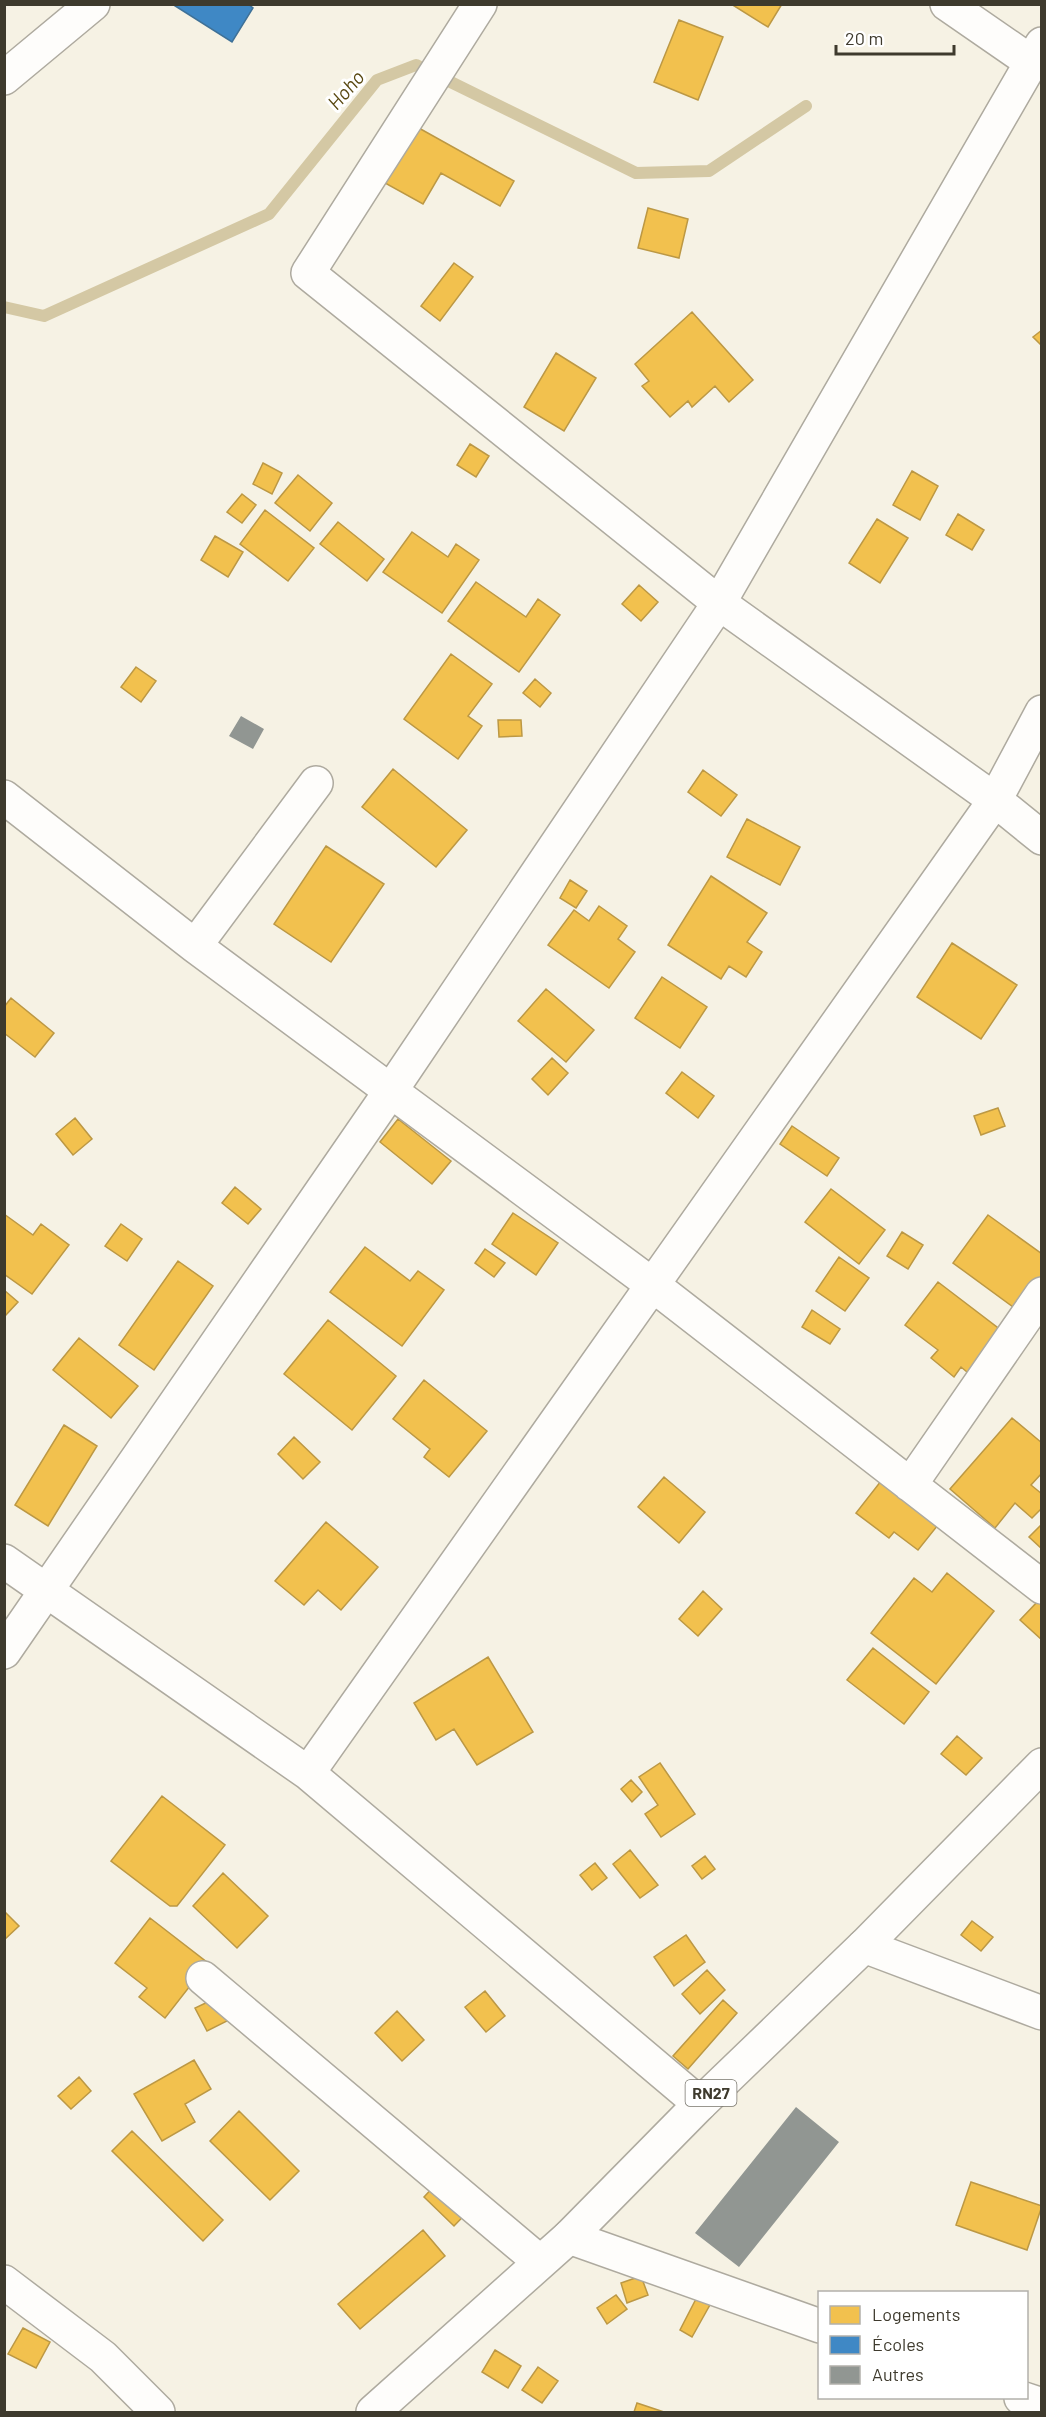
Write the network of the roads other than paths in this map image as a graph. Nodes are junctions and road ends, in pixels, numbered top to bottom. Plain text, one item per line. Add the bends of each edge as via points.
1 (93, 4) edge
2 (480, 4) edge
3 (947, 4) edge
4 (1034, 69) edge
5 (4, 78) edge
6 (719, 603) junction
7 (1041, 712) edge
8 (316, 783) dead end
9 (4, 797) edge
10 (995, 800) junction
11 (1041, 838) edge
12 (195, 946) junction
13 (392, 1089) junction
14 (654, 1286) junction
15 (1041, 1294) edge
16 (910, 1485) junction
17 (4, 1561) edge
18 (1041, 1587) edge
19 (45, 1592) junction
20 (4, 1652) edge
21 (1041, 1765) edge
22 (308, 1773) junction
23 (864, 1946) junction
24 (203, 1978) dead end
25 (1041, 2013) edge
26 (700, 2103) junction
27 (569, 2237) junction
28 (540, 2262) junction
29 (4, 2282) edge
30 (818, 2326) edge
31 (1026, 2399) edge
32 (1041, 2405) edge
33 (158, 2412) edge
34 (373, 2412) edge

1 - 5 street
2 - 6 street via 308,273
3 - 4 street
4 - 6 street
6 - 10 street
6 - 13 street
7 - 10 street
8 - 12 street
9 - 12 street
10 - 11 street
10 - 14 street
12 - 13 street
13 - 14 street
13 - 19 street
14 - 16 street
14 - 22 street
15 - 16 street
16 - 18 street
17 - 19 street
19 - 20 street
19 - 22 street
21 - 23 street, RN27
22 - 26 street
23 - 25 street
23 - 26 street, RN27
24 - 28 street
26 - 27 street, RN27
27 - 28 street, RN27
27 - 30 street
28 - 34 street, RN27
29 - 33 street via 103,2356
31 - 32 street

